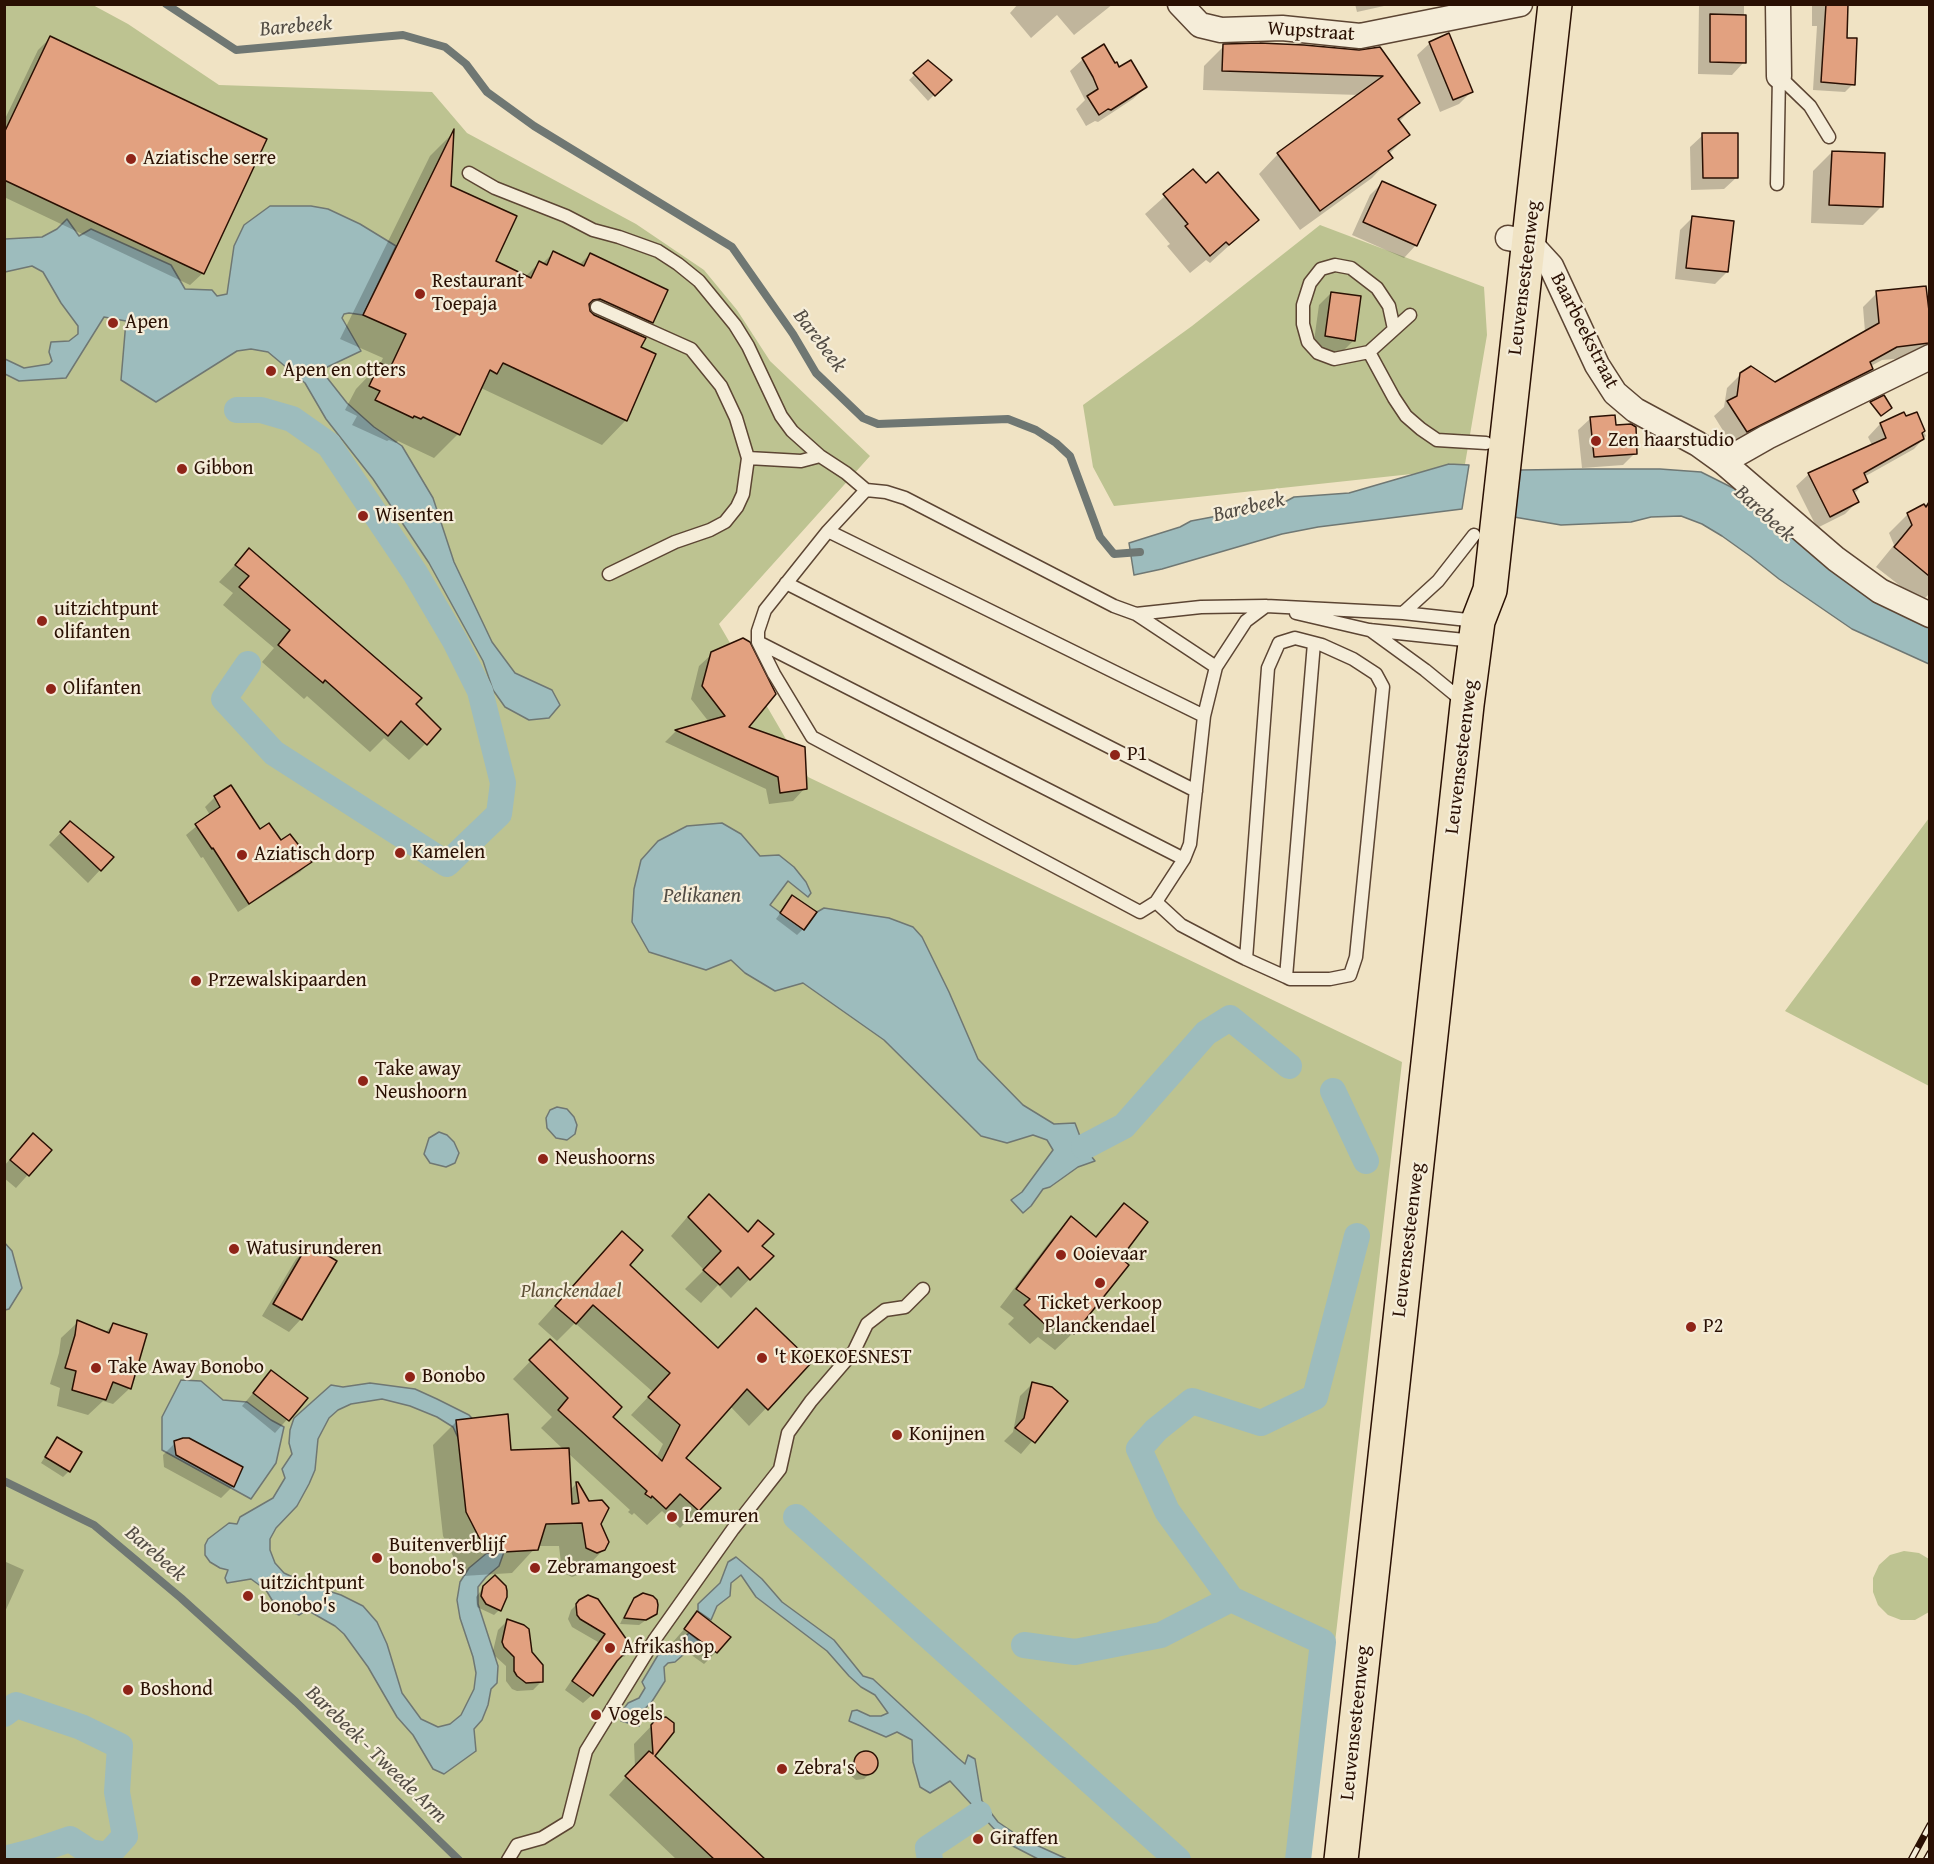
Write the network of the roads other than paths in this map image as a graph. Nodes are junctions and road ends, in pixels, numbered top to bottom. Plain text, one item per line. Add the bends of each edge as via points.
1 (1180, 4) edge
2 (1520, 4) edge
3 (1534, 4) edge
4 (1555, 4) edge
5 (1778, 4) edge
6 (1779, 76) junction
7 (1829, 137) dead end
8 (469, 173) dead end
9 (1777, 184) dead end
10 (1519, 240) junction
11 (597, 307) dead end
12 (1410, 315) dead end
13 (1394, 329) junction
14 (1369, 352) junction
15 (1929, 357) edge
16 (1486, 443) junction
17 (820, 456) junction
18 (748, 458) junction
19 (1723, 462) junction
20 (866, 490) junction
21 (828, 531) junction
22 (1474, 535) junction
23 (609, 574) dead end
24 (786, 583) junction
25 (1266, 606) junction
26 (1403, 613) junction
27 (1136, 614) junction
28 (1929, 615) edge
29 (1370, 630) junction
30 (1477, 631) junction
31 (758, 642) junction
32 (1314, 643) junction
33 (1216, 667) junction
34 (1467, 705) junction
35 (1204, 716) junction
36 (1196, 791) junction
37 (1184, 859) junction
38 (1156, 902) junction
39 (1246, 959) junction
40 (1286, 977) junction
41 (923, 1289) dead end
42 (508, 1860) edge
43 (1341, 1860) edge

1 - 2 street, Wupstraat via 1200,25 1221,30 1282,28 1360,36
3 - 10 main road, Leuvensesteenweg
4 - 10 main road, Leuvensesteenweg
5 - 6 street
6 - 7 lane via 1810,106
6 - 9 lane
8 - 17 lane via 593,230 658,251 678,264 699,281 735,325 782,416 792,431
10 - 16 main road, Leuvensesteenweg
10 - 19 street, Baarbeekstraat via 1551,266 1597,365 1615,393 1635,410
10 - 30 main road, Leuvensesteenweg via 1490,590
11 - 18 lane via 691,349 721,386
12 - 13 lane
13 - 14 lane
13 - 14 lane via 1389,306 1377,288 1351,268 1335,265 1321,269 1310,284 1303,305 1308,342 1318,354 1334,359
14 - 16 lane via 1406,416 1421,429 1437,440
15 - 19 street
16 - 22 main road, Leuvensesteenweg
17 - 18 lane via 801,461
17 - 20 lane
18 - 23 lane via 743,494 725,522
19 - 28 street, Baarbeekstraat via 1836,559 1880,591
20 - 21 lane
20 - 27 lane via 905,498
21 - 24 lane
21 - 35 lane
22 - 26 lane via 1438,581
22 - 30 main road, Leuvensesteenweg via 1470,587
24 - 31 lane via 765,610
24 - 36 lane
25 - 26 lane
25 - 27 lane
25 - 29 lane
25 - 33 lane via 1246,621
26 - 30 lane
27 - 33 lane
29 - 30 lane
29 - 34 lane
30 - 34 main road, Leuvensesteenweg
31 - 37 lane
31 - 38 lane via 812,737 1140,912
32 - 39 lane via 1295,638 1279,643 1268,668
32 - 40 lane
32 - 40 lane via 1353,659 1376,674 1383,687 1356,957 1350,975 1330,979
33 - 35 lane
34 - 43 main road, Leuvensesteenweg
35 - 36 lane
36 - 37 lane via 1190,844
37 - 38 lane
38 - 39 lane via 1180,925
39 - 40 lane
41 - 42 lane via 905,1307 885,1310 867,1324 854,1351 788,1433 780,1469 655,1639 586,1751 568,1822 542,1838 517,1845

